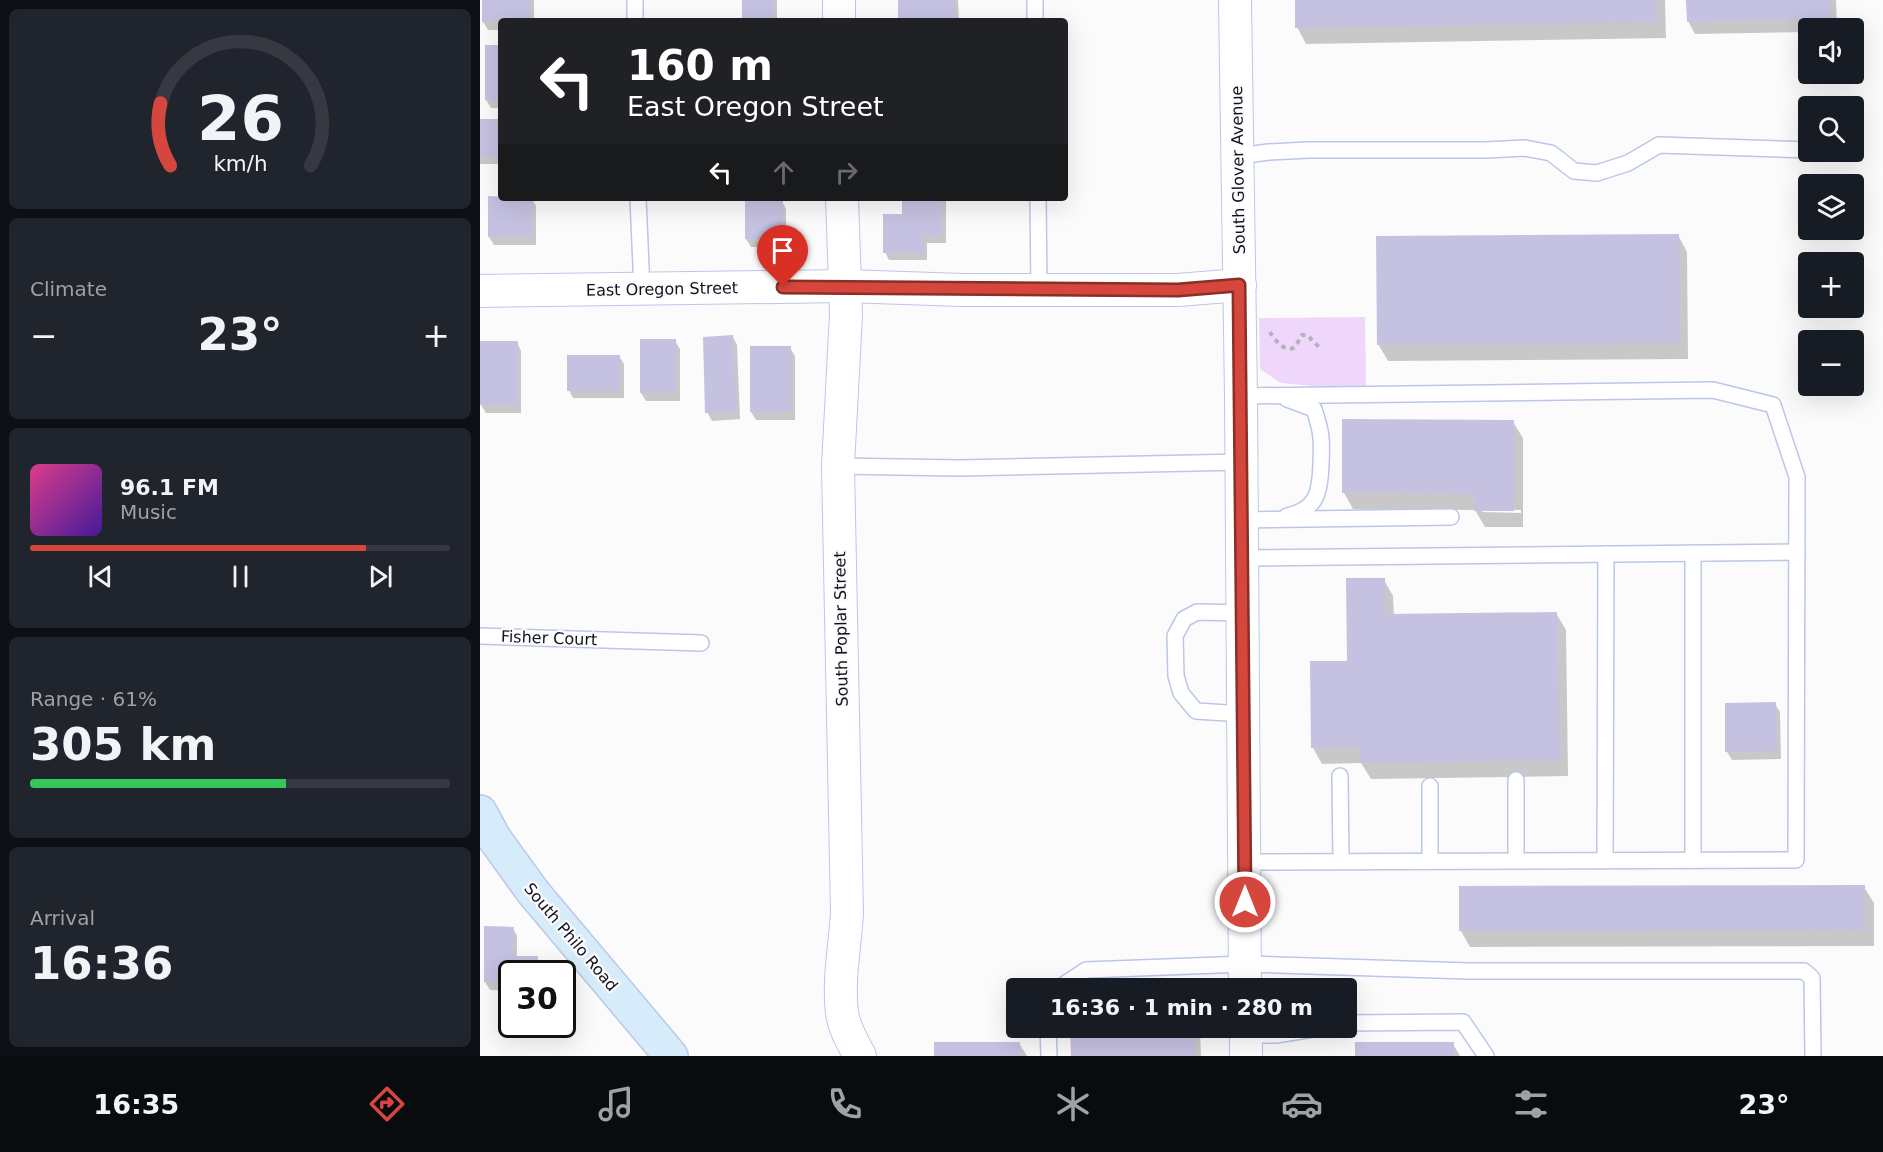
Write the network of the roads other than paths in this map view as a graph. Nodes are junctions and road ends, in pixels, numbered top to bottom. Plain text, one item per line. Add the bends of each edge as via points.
1 (635, 0) edge
2 (839, 0) edge
3 (1035, 0) edge
4 (1235, 0) edge
5 (635, 18) edge
6 (839, 18) edge
7 (1035, 18) edge
8 (1798, 150) edge
9 (1238, 156) junction
10 (638, 201) edge
11 (842, 201) edge
12 (1038, 201) edge
13 (1239, 285) junction
14 (845, 286) junction
15 (642, 290) junction
16 (1039, 290) junction
17 (480, 291) edge
18 (1254, 396) junction
19 (1242, 462) junction
20 (838, 466) junction
21 (1451, 517) dead end
22 (1256, 520) junction
23 (1797, 552) junction
24 (1693, 553) junction
25 (1606, 554) junction
26 (1242, 558) junction
27 (1243, 613) junction
28 (480, 636) edge
29 (701, 644) dead end
30 (1243, 714) junction
31 (1340, 776) dead end
32 (1516, 780) dead end
33 (1430, 786) dead end
34 (480, 812) edge
35 (1516, 860) junction
36 (1605, 860) junction
37 (1693, 860) junction
38 (1341, 861) junction
39 (1430, 861) junction
40 (1244, 862) junction
41 (1245, 976) edge
42 (1074, 978) edge
43 (1357, 1023) edge
44 (1048, 1038) edge
45 (671, 1056) edge
46 (860, 1056) edge
47 (1048, 1056) edge
48 (1486, 1056) edge
49 (1813, 1056) edge

1 - 5 lane
2 - 6 street
3 - 7 lane
4 - 9 street, South Glover Avenue
8 - 9 lane via 1659,145 1628,163 1597,173 1574,171 1551,153 1525,148 1308,150
9 - 13 street, South Glover Avenue
10 - 15 lane
11 - 14 street, South Poplar Street
12 - 16 lane
13 - 16 street, East Oregon Street via 1178,290
13 - 18 street, South Glover Avenue
14 - 15 street, East Oregon Street
14 - 16 street, East Oregon Street
14 - 20 street, South Poplar Street
15 - 17 street, East Oregon Street
18 - 19 street, South Glover Avenue
18 - 22 lane via 1290,400 1314,409 1322,433 1320,488 1313,502 1299,513
18 - 23 lane via 1713,390 1773,405 1797,477
19 - 20 lane via 960,468
19 - 22 street, South Glover Avenue
20 - 46 street, South Poplar Street via 847,913 842,1014
21 - 22 lane
22 - 26 street, South Glover Avenue
23 - 24 lane
23 - 37 lane via 1796,860
24 - 25 lane
24 - 37 lane
25 - 26 lane
25 - 36 lane
26 - 27 street, South Glover Avenue
27 - 30 street, South Glover Avenue
27 - 30 lane via 1197,612 1184,619 1175,636 1176,676 1181,693 1196,711
28 - 29 lane, Fisher Court
30 - 40 street, South Glover Avenue
31 - 38 lane
32 - 35 lane
33 - 39 lane
34 - 45 main road, South Philo Road via 533,892
35 - 36 lane
35 - 39 lane
36 - 37 lane
38 - 39 lane
38 - 40 lane
40 - 41 street, South Glover Avenue
41 - 42 lane via 1086,970
41 - 49 lane via 1468,971 1804,972 1812,978
43 - 48 lane via 1463,1022
44 - 47 lane

